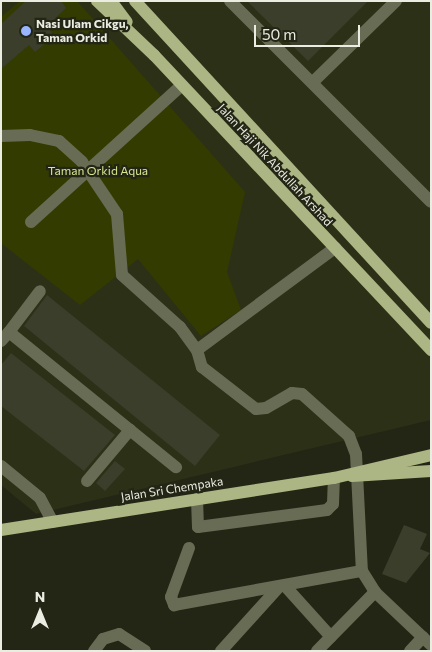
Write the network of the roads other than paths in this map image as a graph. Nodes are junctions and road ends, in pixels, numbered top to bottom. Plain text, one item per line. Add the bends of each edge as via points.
1 (96, 1) edge
2 (111, 1) edge
3 (230, 1) edge
4 (396, 1) edge
5 (139, 4) edge
6 (144, 46) junction
7 (313, 82) junction
8 (181, 86) junction
9 (1, 136) edge
10 (87, 170) junction
11 (431, 202) edge
12 (30, 222) dead end
13 (335, 248) junction
14 (40, 291) dead end
15 (431, 323) edge
16 (5, 336) edge
17 (198, 350) junction
18 (431, 350) edge
19 (130, 430) junction
20 (431, 454) edge
21 (1, 466) edge
22 (176, 467) dead end
23 (431, 471) edge
24 (349, 475) junction
25 (87, 481) dead end
26 (196, 499) junction
27 (53, 522) junction
28 (1, 530) edge
29 (189, 548) dead end
30 (362, 571) junction
31 (282, 588) junction
32 (375, 592) junction
33 (331, 637) junction
34 (427, 641) edge
35 (94, 651) edge
36 (145, 651) edge
37 (221, 651) edge
38 (317, 651) edge
39 (410, 651) edge

1 - 6 main road, Jalan Haji Nik Abdullah Arshad
2 - 6 main road
3 - 7 street
4 - 7 street
5 - 15 main road, Jalan Haji Nik Abdullah Arshad
6 - 8 main road, Jalan Haji Nik Abdullah Arshad
7 - 11 street
8 - 10 street
8 - 13 main road, Jalan Haji Nik Abdullah Arshad
9 - 10 street via 30,134 59,141
10 - 12 street
10 - 17 street via 118,217 122,275
13 - 17 street
13 - 18 main road, Jalan Haji Nik Abdullah Arshad
14 - 16 street
16 - 19 street
17 - 24 street via 202,367 256,409 266,408 292,393 306,397 351,439
19 - 22 street
19 - 25 street
20 - 24 main road
21 - 27 street via 40,498
23 - 24 main road
24 - 26 main road, Jalan Sri Chempaka
24 - 26 street via 327,510 198,527
24 - 30 street
26 - 27 main road, Jalan Sri Chempaka
27 - 28 main road, Jalan Sri Chempaka
29 - 31 street via 171,597 174,605
30 - 31 street
30 - 32 street
31 - 33 street
31 - 37 street
32 - 33 street
32 - 34 street
33 - 38 street
34 - 39 street
35 - 36 street via 103,639 119,634

